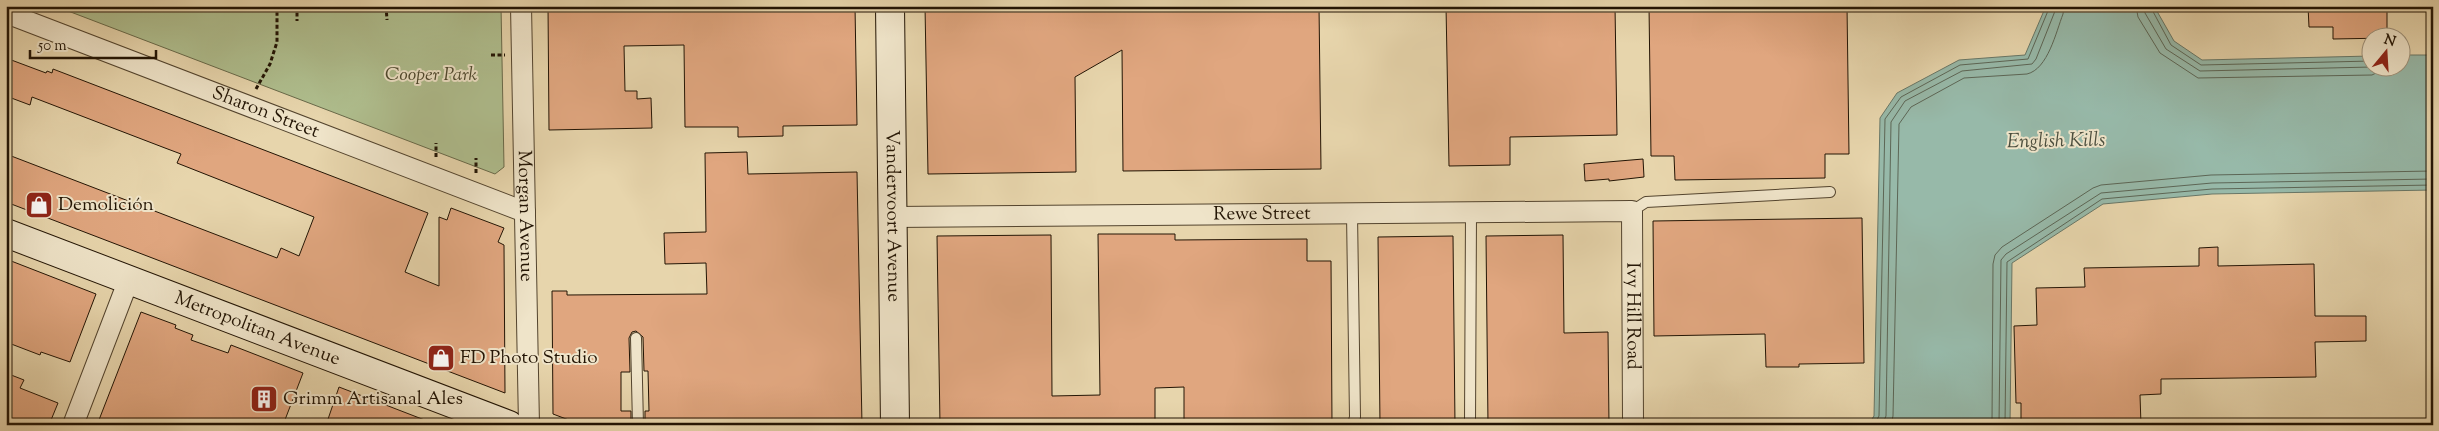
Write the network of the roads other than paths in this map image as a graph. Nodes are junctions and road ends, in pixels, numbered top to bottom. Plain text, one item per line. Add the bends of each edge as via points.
1 (521, 6) edge
2 (890, 6) edge
3 (6, 13) edge
4 (1830, 192) dead end
5 (1632, 211) junction
6 (525, 212) junction
7 (1471, 213) junction
8 (1352, 214) junction
9 (893, 217) junction
10 (6, 232) edge
11 (129, 279) junction
12 (636, 338) dead end
13 (1632, 419) dead end
14 (73, 425) edge
15 (509, 425) edge
16 (529, 425) edge
17 (638, 425) edge
18 (895, 425) edge
19 (1353, 425) edge
20 (1470, 425) edge

1 - 6 street, Morgan Avenue
2 - 9 main road, Vandervoort Avenue
3 - 6 street, Sharon Street
4 - 5 lane via 1646,202
5 - 7 street, Rewe Street
5 - 13 street, Ivy Hill Road
6 - 16 street, Morgan Avenue
7 - 8 street, Rewe Street
7 - 20 lane
8 - 9 street, Rewe Street
8 - 19 lane
9 - 18 main road, Vandervoort Avenue
10 - 11 main road, Metropolitan Avenue
11 - 14 street
11 - 15 main road, Metropolitan Avenue
12 - 17 lane

